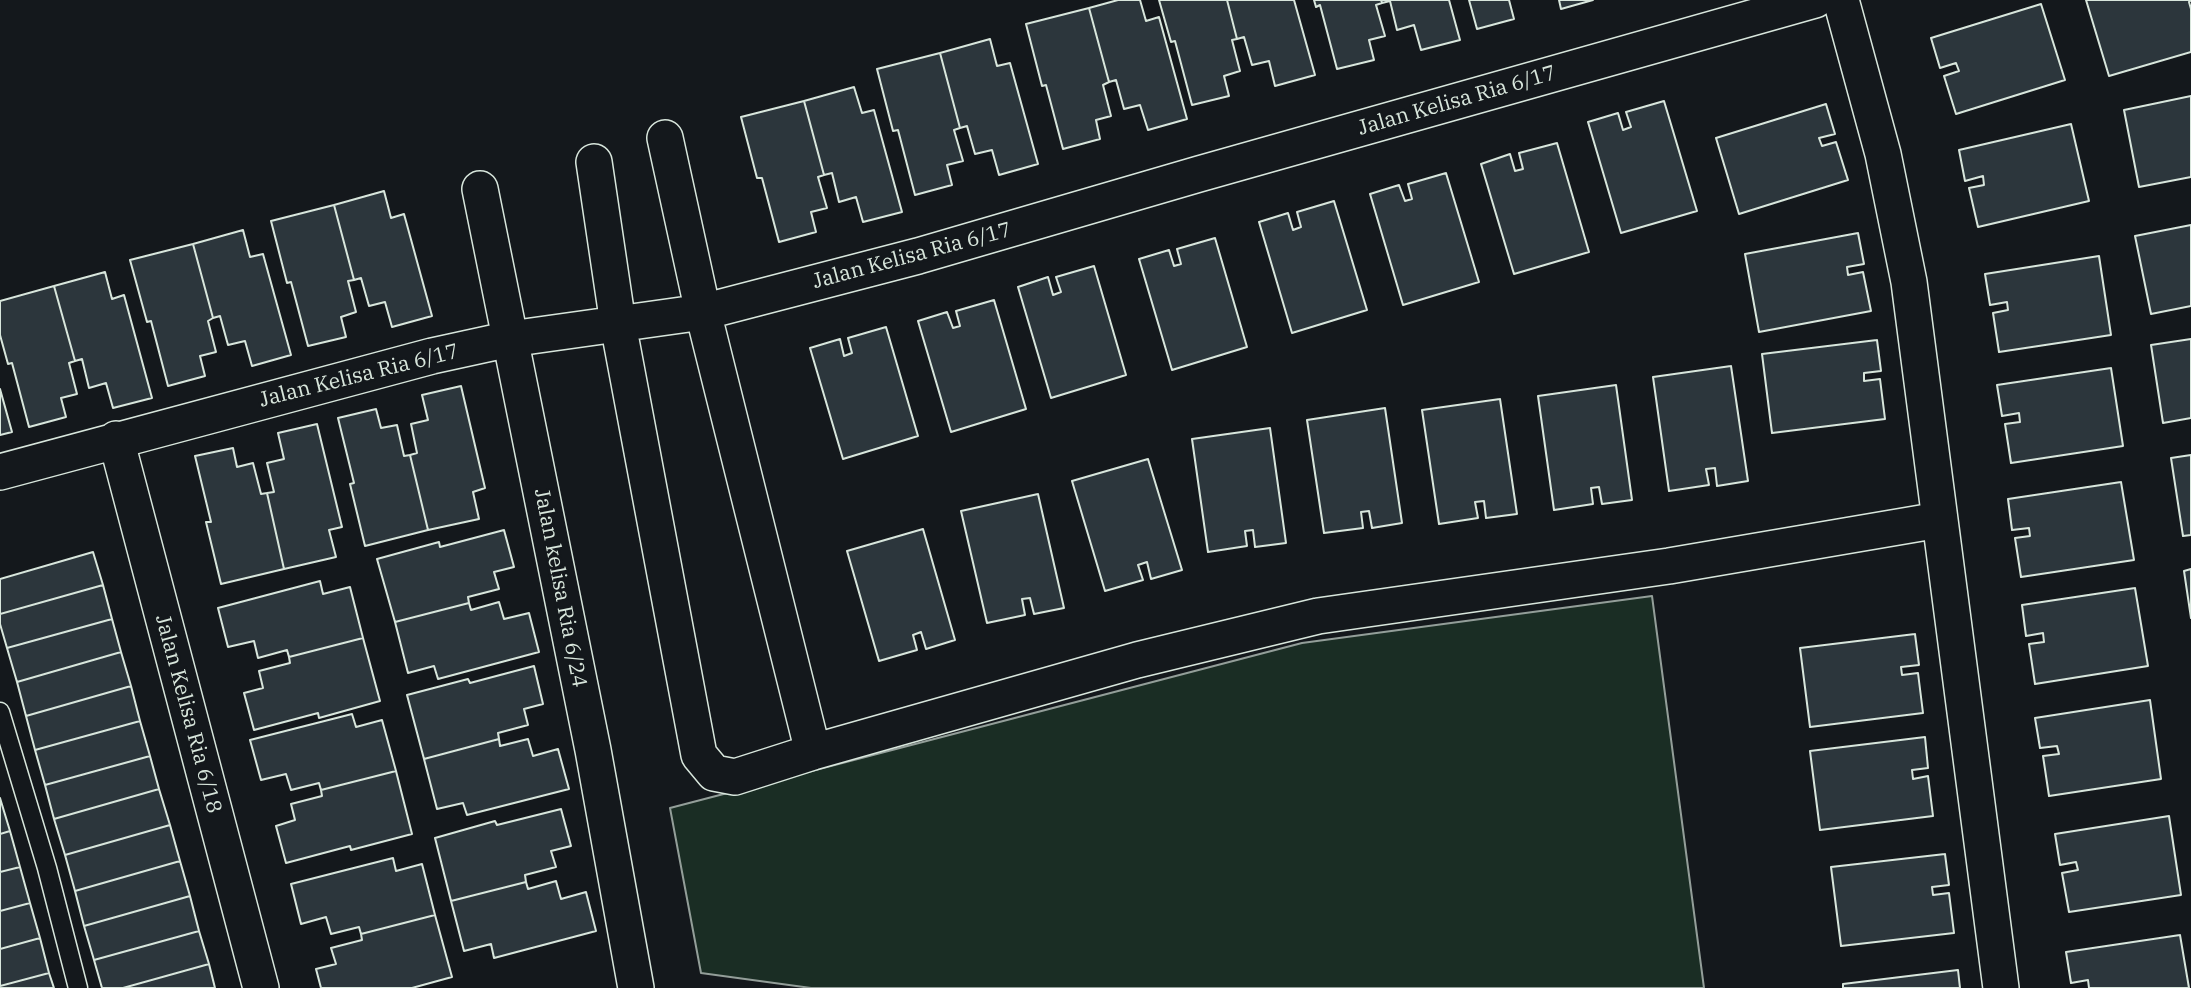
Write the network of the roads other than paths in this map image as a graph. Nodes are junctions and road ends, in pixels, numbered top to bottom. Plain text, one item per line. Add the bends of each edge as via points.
1 (1815, 0) edge
2 (1841, 0) edge
3 (665, 138) dead end
4 (594, 162) dead end
5 (480, 189) dead end
6 (703, 312) junction
7 (618, 324) junction
8 (510, 339) junction
9 (116, 439) junction
10 (0, 472) edge
11 (1939, 520) junction
12 (0, 712) edge
13 (813, 752) junction
14 (78, 988) edge
15 (261, 988) edge
16 (636, 988) edge
17 (2001, 988) edge

1 - 6 street, Jalan Kelisa Ria 6/17 via 918,257
2 - 11 street via 1882,154 1909,282
3 - 6 street
4 - 7 street
5 - 8 street, Jalan kelisa Ria 6/24
6 - 7 street, Jalan Kelisa Ria 6/17
6 - 13 street
7 - 8 street, Jalan Kelisa Ria 6/17
7 - 13 street via 699,755 714,773 735,778
8 - 9 street, Jalan Kelisa Ria 6/17
8 - 16 street, Jalan kelisa Ria 6/24
9 - 10 street, Jalan Kelisa Ria 6/17
9 - 15 street, Jalan Kelisa Ria 6/18
11 - 13 street via 1669,566 1318,617 1137,660
11 - 17 street
12 - 14 lane

